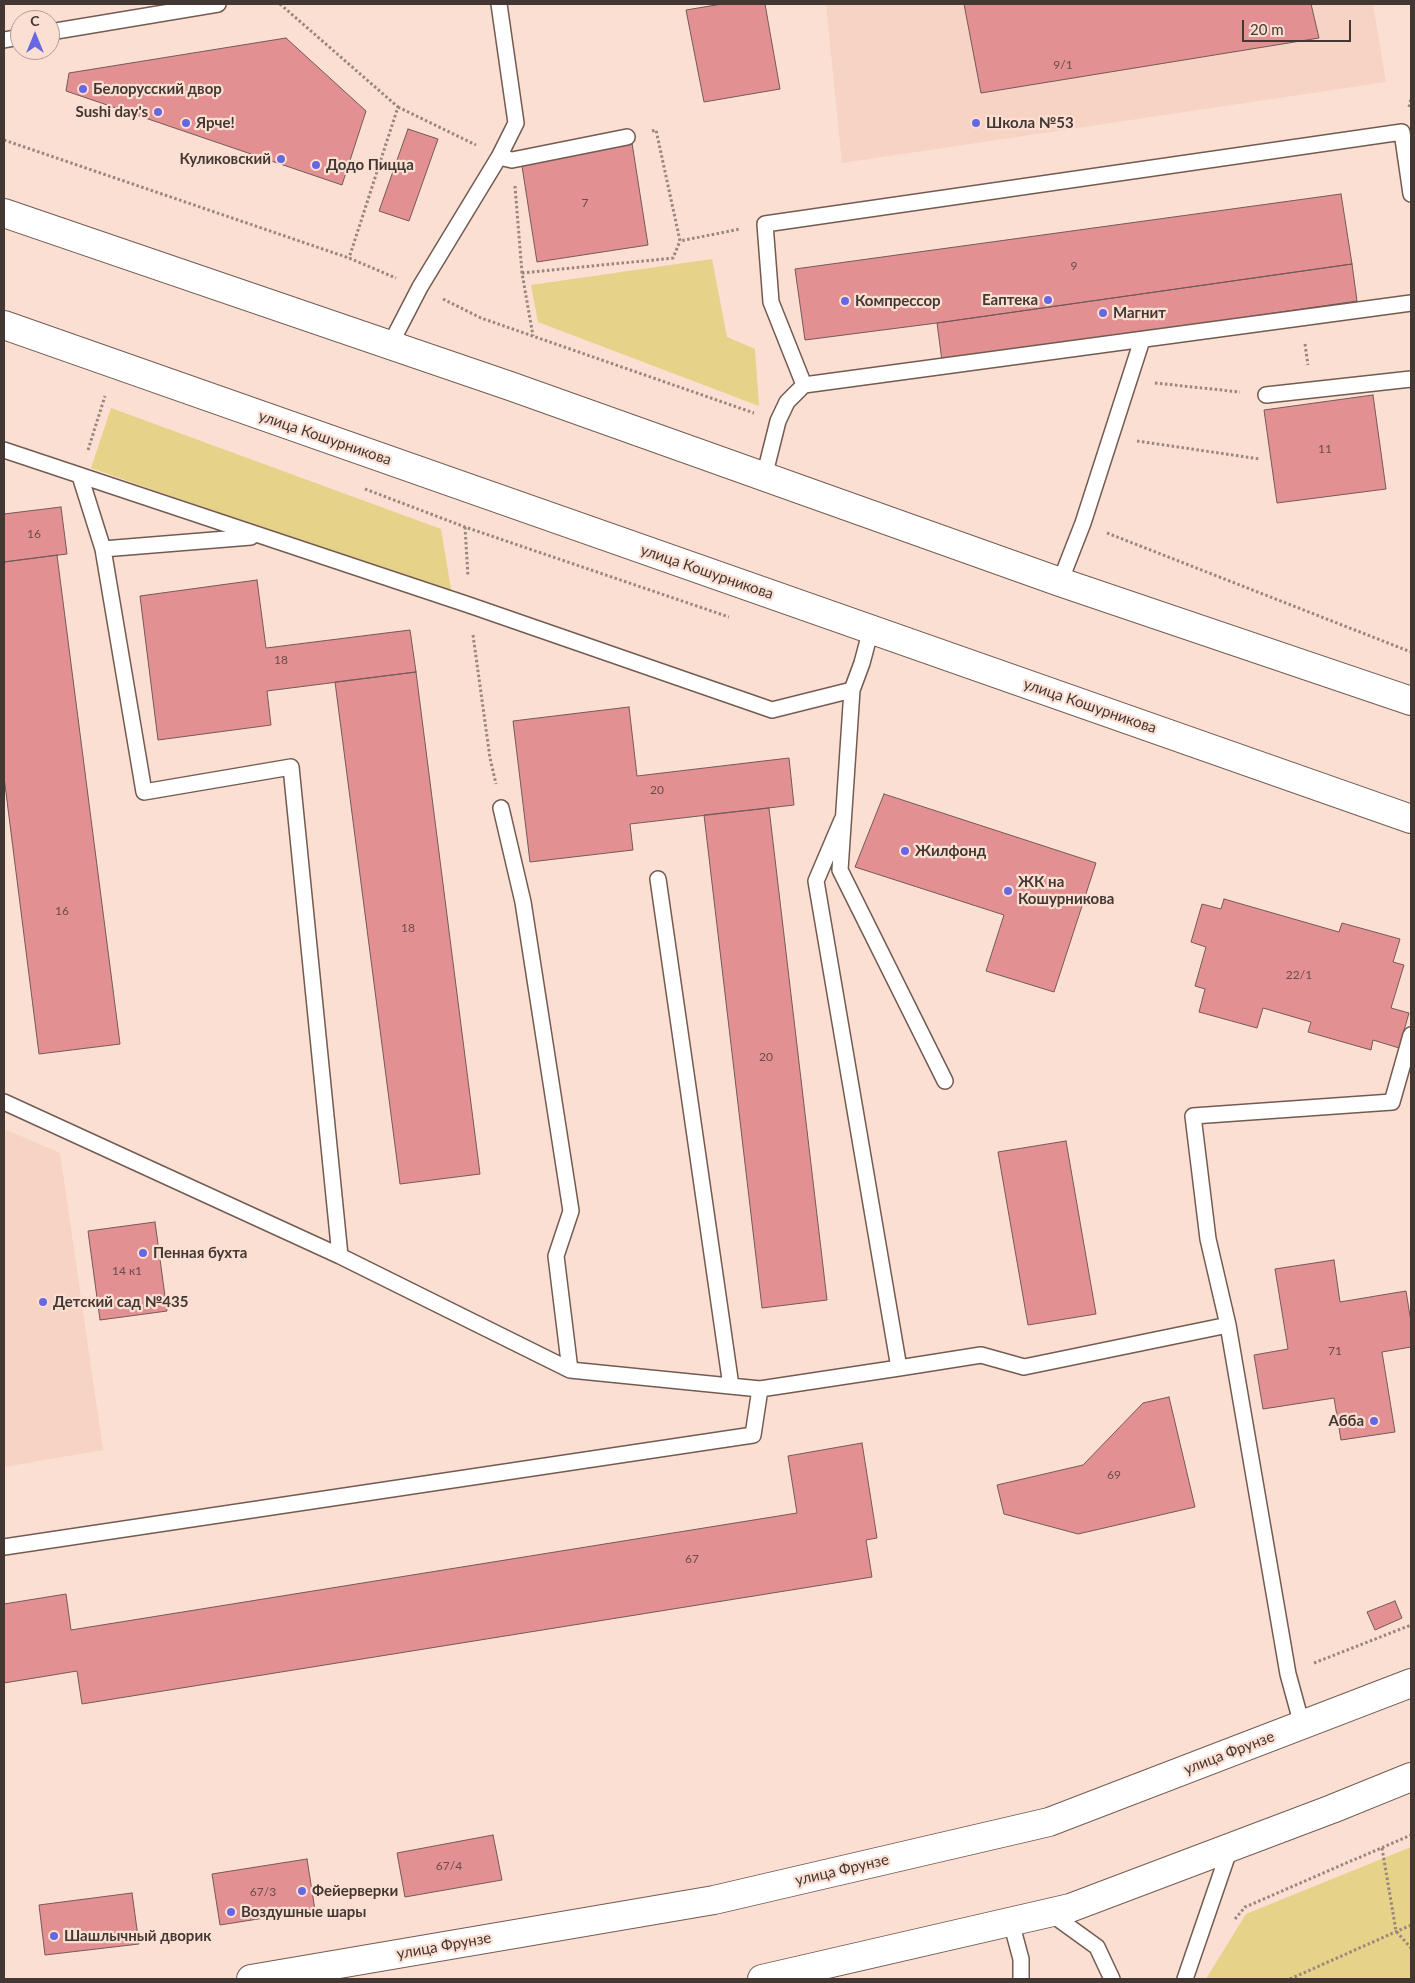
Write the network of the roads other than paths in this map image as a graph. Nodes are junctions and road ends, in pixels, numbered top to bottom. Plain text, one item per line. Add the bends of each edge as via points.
1 (218, 4) edge
2 (499, 4) edge
3 (60, 30) edge
4 (628, 137) road end
5 (506, 158) junction
6 (1411, 194) edge
7 (4, 213) edge
8 (1411, 304) edge
9 (4, 325) edge
10 (1142, 340) junction
11 (390, 345) junction
12 (1411, 379) edge
13 (804, 385) junction
14 (1266, 395) road end
15 (4, 450) edge
16 (80, 476) junction
17 (764, 477) junction
18 (259, 536) junction
19 (103, 549) junction
20 (1060, 582) junction
21 (871, 629) junction
22 (852, 690) junction
23 (1411, 701) edge
24 (501, 808) dead end
25 (1411, 819) edge
26 (842, 820) junction
27 (658, 879) dead end
28 (1411, 1035) edge
29 (945, 1081) dead end
30 (4, 1102) edge
31 (340, 1256) junction
32 (1228, 1325) junction
33 (899, 1368) junction
34 (570, 1370) junction
35 (731, 1386) junction
36 (760, 1389) junction
37 (4, 1547) edge
38 (1411, 1683) edge
39 (1302, 1725) junction
40 (1411, 1777) edge
41 (1230, 1848) junction
42 (1050, 1913) junction
43 (1011, 1922) junction
44 (252, 1979) edge
45 (762, 1979) edge
46 (1021, 1979) edge
47 (1112, 1979) edge
48 (1185, 1979) edge

1 - 3 lane
2 - 5 lane via 516,123
4 - 5 lane
5 - 11 lane via 420,287
6 - 13 lane via 1402,132 765,224 770,302
7 - 11 main road
8 - 10 lane
9 - 21 main road, улица Кошурникова
10 - 13 lane
10 - 20 lane via 1083,523
11 - 17 main road
12 - 14 lane
13 - 17 lane via 787,402 778,421
15 - 16 lane
16 - 18 lane
16 - 19 lane
17 - 20 main road
18 - 19 lane
18 - 22 lane via 772,710
19 - 31 lane via 144,792 291,767
20 - 23 main road
21 - 22 lane
21 - 25 main road, улица Кошурникова
22 - 26 lane
24 - 34 lane via 523,902 570,1211 556,1256
26 - 29 lane via 840,870
26 - 33 lane via 816,881
27 - 35 lane
28 - 32 lane via 1392,1102 1193,1116 1208,1239
30 - 31 lane
31 - 34 lane
32 - 33 lane via 1024,1367 981,1355
32 - 39 lane via 1288,1674
33 - 36 lane
34 - 35 lane
35 - 36 lane
36 - 37 lane via 753,1435
38 - 39 main road, улица Фрунзе
39 - 44 main road, улица Фрунзе via 1049,1822 1021,1829 714,1900
40 - 41 main road
41 - 42 main road
41 - 48 lane
42 - 43 main road
42 - 47 lane via 1096,1947
43 - 45 main road
43 - 46 lane via 1021,1959

